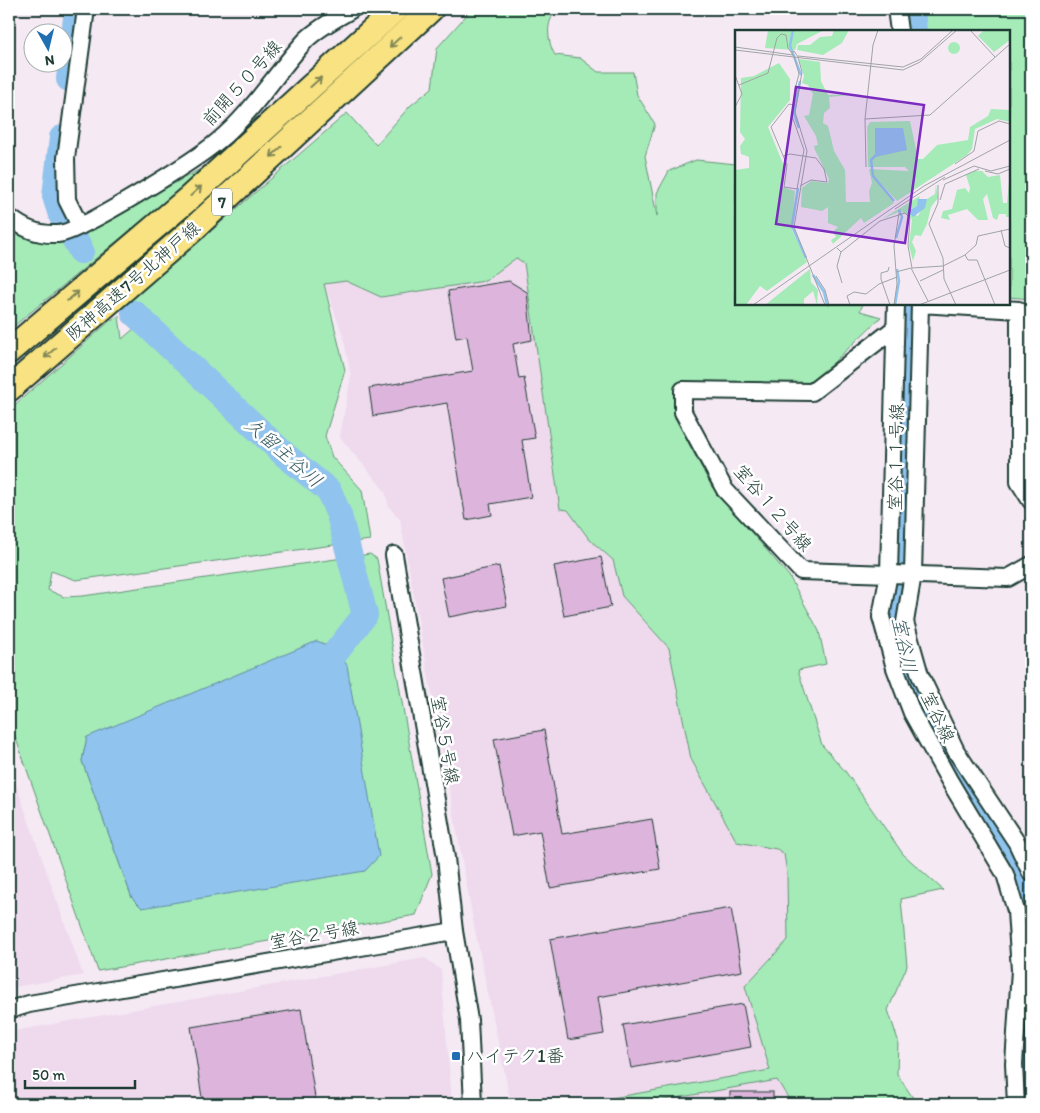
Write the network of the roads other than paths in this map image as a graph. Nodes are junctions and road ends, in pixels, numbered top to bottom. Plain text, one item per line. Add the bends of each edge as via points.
1 (86, 9) edge
2 (352, 9) edge
3 (396, 9) edge
4 (431, 9) edge
5 (896, 9) edge
6 (899, 30) edge
7 (9, 217) edge
8 (72, 229) junction
9 (896, 305) edge
10 (920, 305) edge
11 (936, 305) edge
12 (896, 328) junction
13 (9, 351) edge
14 (9, 389) edge
15 (1031, 501) edge
16 (394, 555) dead end
17 (1031, 565) edge
18 (889, 573) junction
19 (913, 574) junction
20 (1031, 873) edge
21 (454, 931) junction
22 (1026, 970) edge
23 (9, 1010) edge
24 (473, 1104) edge
25 (1016, 1104) edge

1 - 8 street via 66,158 66,200
2 - 8 street, 前開５０号線 via 307,39 269,87 219,141 154,184
13 -> 3 highway, 阪神高速7号北神戸線 / 7 via 188,199
4 -> 14 highway, 阪神高速7号北神戸線 / 7 via 192,230
5 - 6 street
7 - 8 street via 32,232
9 - 12 street, 室谷線
10 - 19 street, 室谷１１号線
11 - 15 street, 室谷１１号線 via 1019,310 1019,482
12 - 18 street, 室谷線
12 - 18 street, 室谷１２号線 via 812,392 683,390 683,412 725,490 801,571
16 - 21 street, 室谷５号線 via 446,858
17 - 19 street, 室谷１２号線 via 1008,578
18 - 19 street, 室谷１２号線
18 - 22 street, 室谷線 via 881,616 895,668 912,713 1005,874 1016,911
19 - 20 street, 室谷１１号線 via 905,622 920,675 956,751 1017,844
21 - 23 street, 室谷２号線
21 - 24 street via 469,1020
22 - 25 street, 室谷線 via 1014,1064

